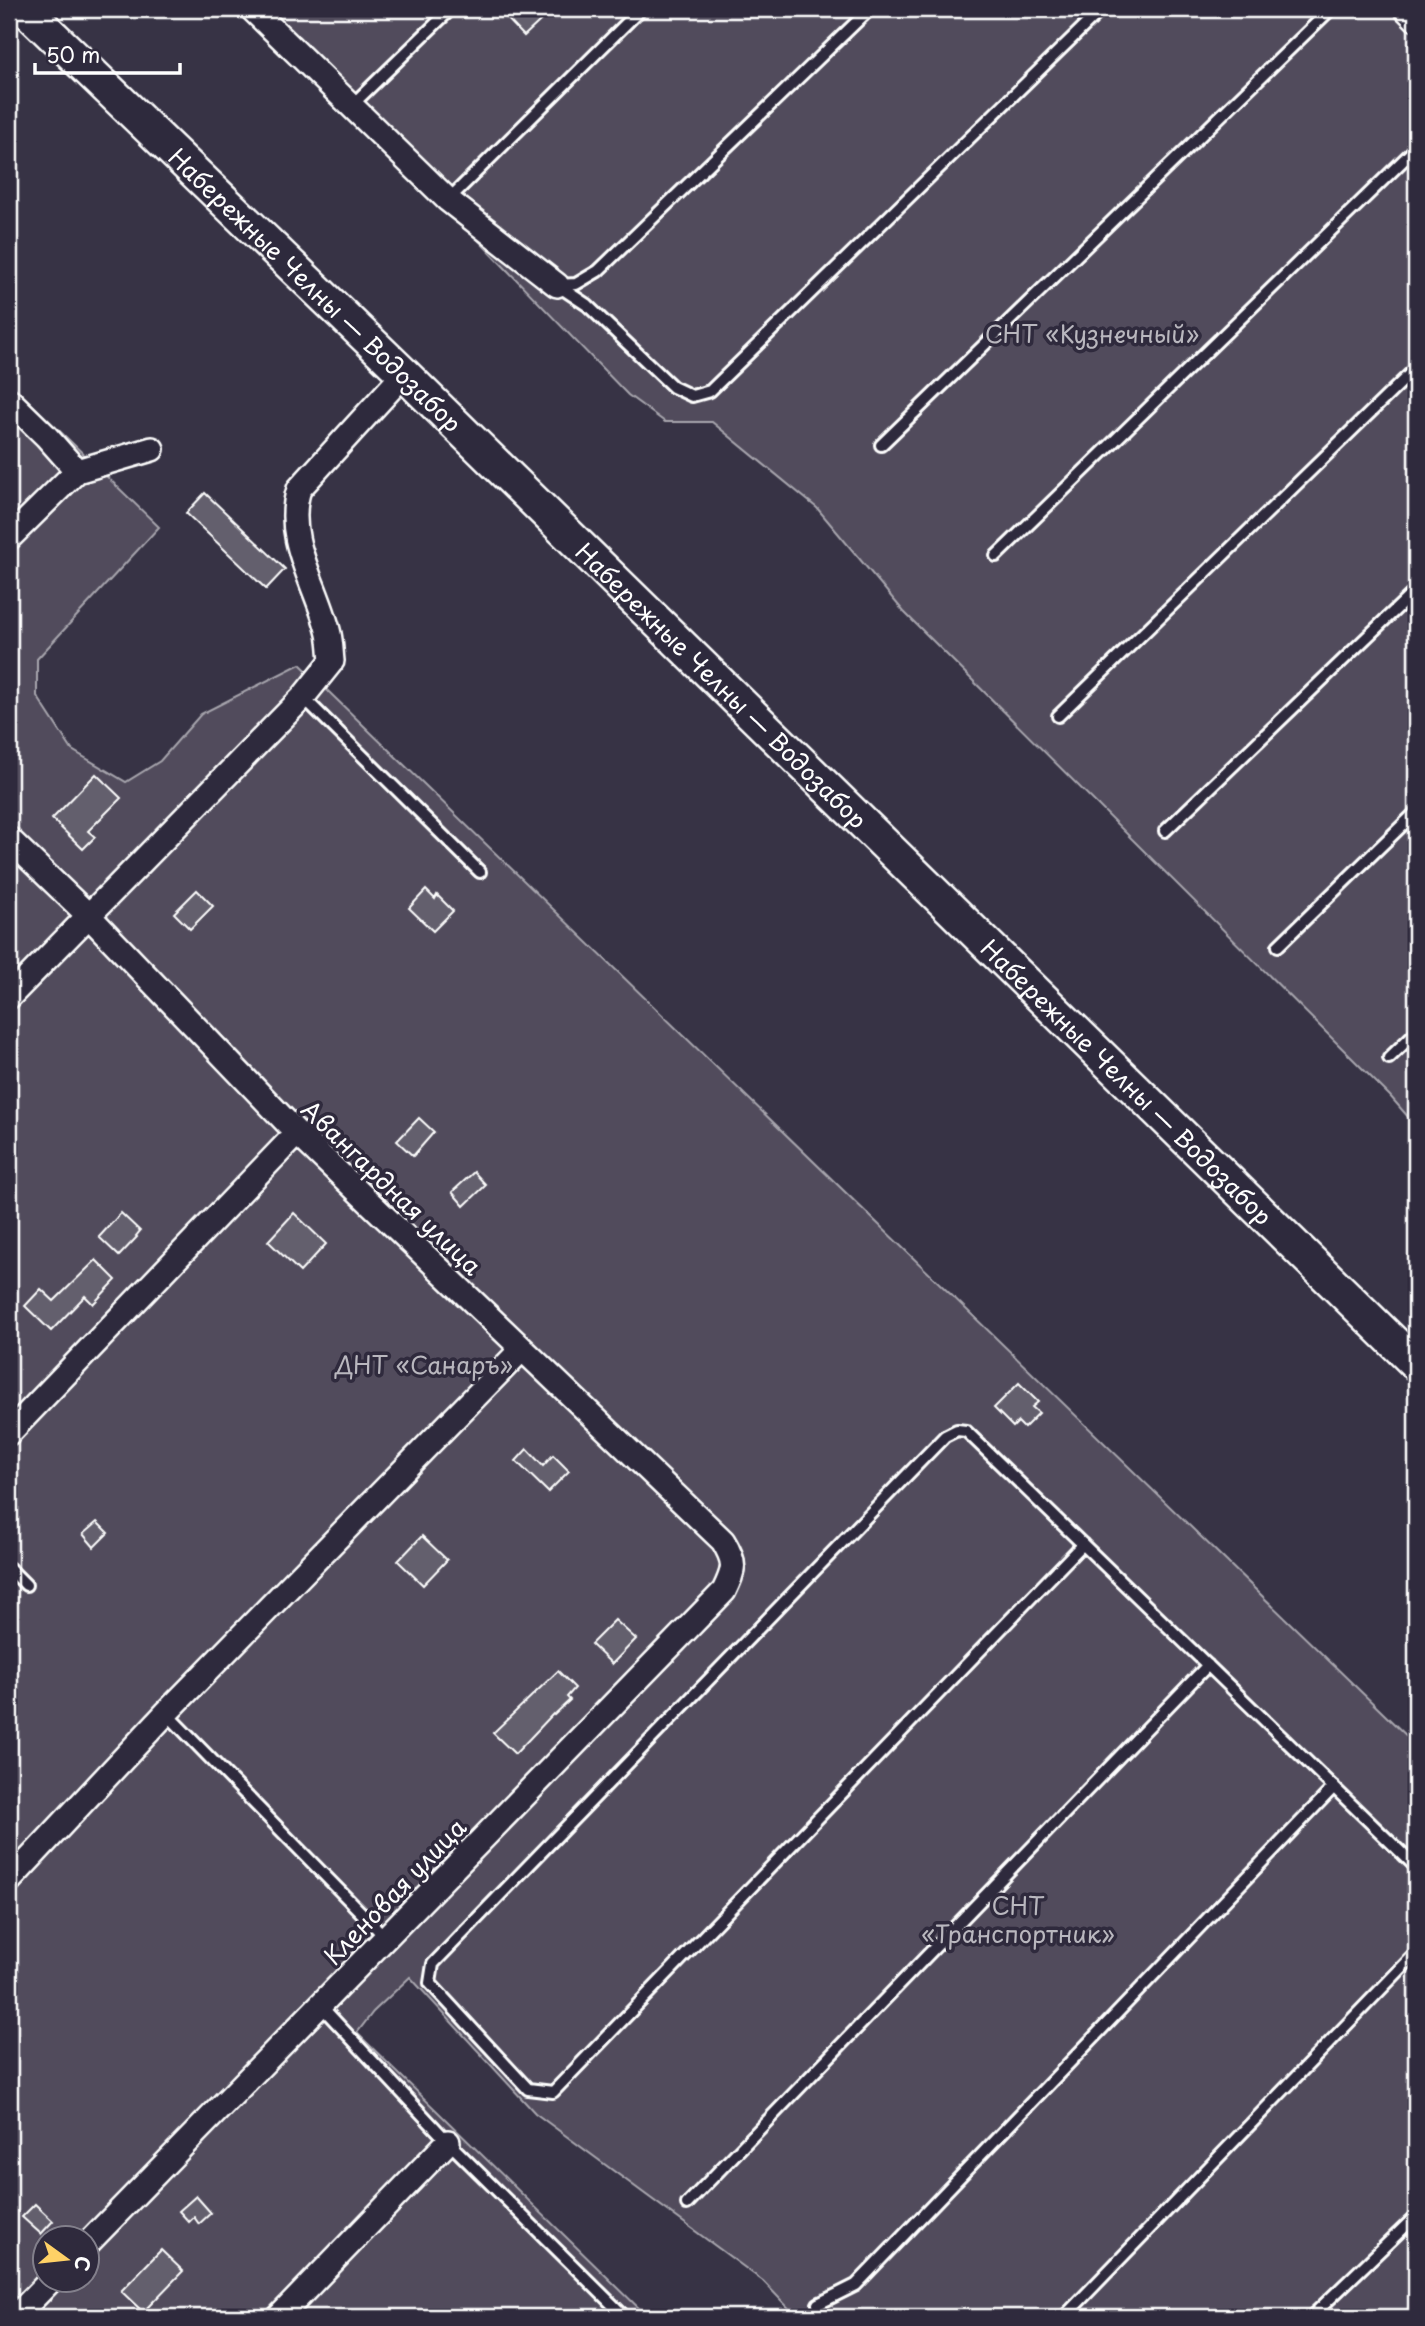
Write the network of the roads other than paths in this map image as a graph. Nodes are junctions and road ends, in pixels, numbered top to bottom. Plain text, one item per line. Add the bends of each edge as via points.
1 (25, 9) edge
2 (451, 9) edge
3 (641, 9) edge
4 (870, 9) edge
5 (1102, 9) edge
6 (1332, 9) edge
7 (1406, 9) edge
8 (258, 11) edge
9 (1416, 19) edge
10 (351, 106) junction
11 (1416, 148) edge
12 (448, 200) junction
13 (556, 285) junction
14 (1416, 368) edge
15 (404, 374) junction
16 (9, 400) edge
17 (881, 445) dead end
18 (152, 449) dead end
19 (77, 471) junction
20 (9, 538) edge
21 (996, 556) dead end
22 (1416, 590) edge
23 (303, 697) junction
24 (1058, 716) dead end
25 (1416, 812) edge
26 (1166, 831) dead end
27 (9, 839) edge
28 (480, 872) dead end
29 (88, 915) junction
30 (1278, 946) dead end
31 (9, 997) edge
32 (1416, 1032) edge
33 (1389, 1058) dead end
34 (297, 1133) junction
35 (522, 1349) junction
36 (1416, 1364) edge
37 (9, 1433) edge
38 (1083, 1544) junction
39 (9, 1568) edge
40 (733, 1573) joint
41 (26, 1585) dead end
42 (1208, 1665) junction
43 (166, 1713) junction
44 (1334, 1787) junction
45 (1416, 1867) edge
46 (9, 1881) edge
47 (385, 1937) junction
48 (1416, 1953) edge
49 (321, 2006) junction
50 (448, 2142) junction
51 (687, 2204) dead end
52 (1416, 2216) edge
53 (102, 2229) edge
54 (37, 2294) edge
55 (818, 2304) dead end
56 (15, 2317) edge
57 (279, 2317) edge
58 (625, 2317) edge
59 (1064, 2317) edge
60 (1311, 2317) edge

1 - 15 main road, Набережные Челны — Водозабор
2 - 10 lane
3 - 12 lane
4 - 13 lane via 598,271 576,284
5 - 13 lane via 710,391 692,396 673,387 587,305
6 - 17 lane
7 - 9 street
8 - 10 street
10 - 12 street
11 - 21 lane
12 - 13 street
14 - 24 lane
15 - 23 street via 299,489 293,507 298,544 329,634 332,661
15 - 36 main road, Набережные Челны — Водозабор
16 - 19 street
18 - 19 street
19 - 20 street
22 - 26 lane
23 - 28 lane
23 - 29 street
25 - 30 lane
27 - 29 street, Авангардная улица
29 - 31 street
29 - 34 street, Авангардная улица
32 - 33 lane
34 - 35 street, Авангардная улица
34 - 37 street
35 - 40 street, Авангардная улица via 723,1541 733,1558
35 - 43 street
38 - 38 lane via 553,2092 528,2090 430,1983 433,1964 945,1436 966,1431
38 - 42 lane
39 - 41 lane
40 - 47 street, Кленовая улица via 724,1591
42 - 44 lane
42 - 51 lane
43 - 46 street
43 - 47 lane
44 - 45 lane
44 - 55 lane via 856,2285
47 - 49 street, Кленовая улица
48 - 59 lane
49 - 50 lane
49 - 53 street, Кленовая улица
50 - 57 street
50 - 58 lane
52 - 60 lane
54 - 56 street

